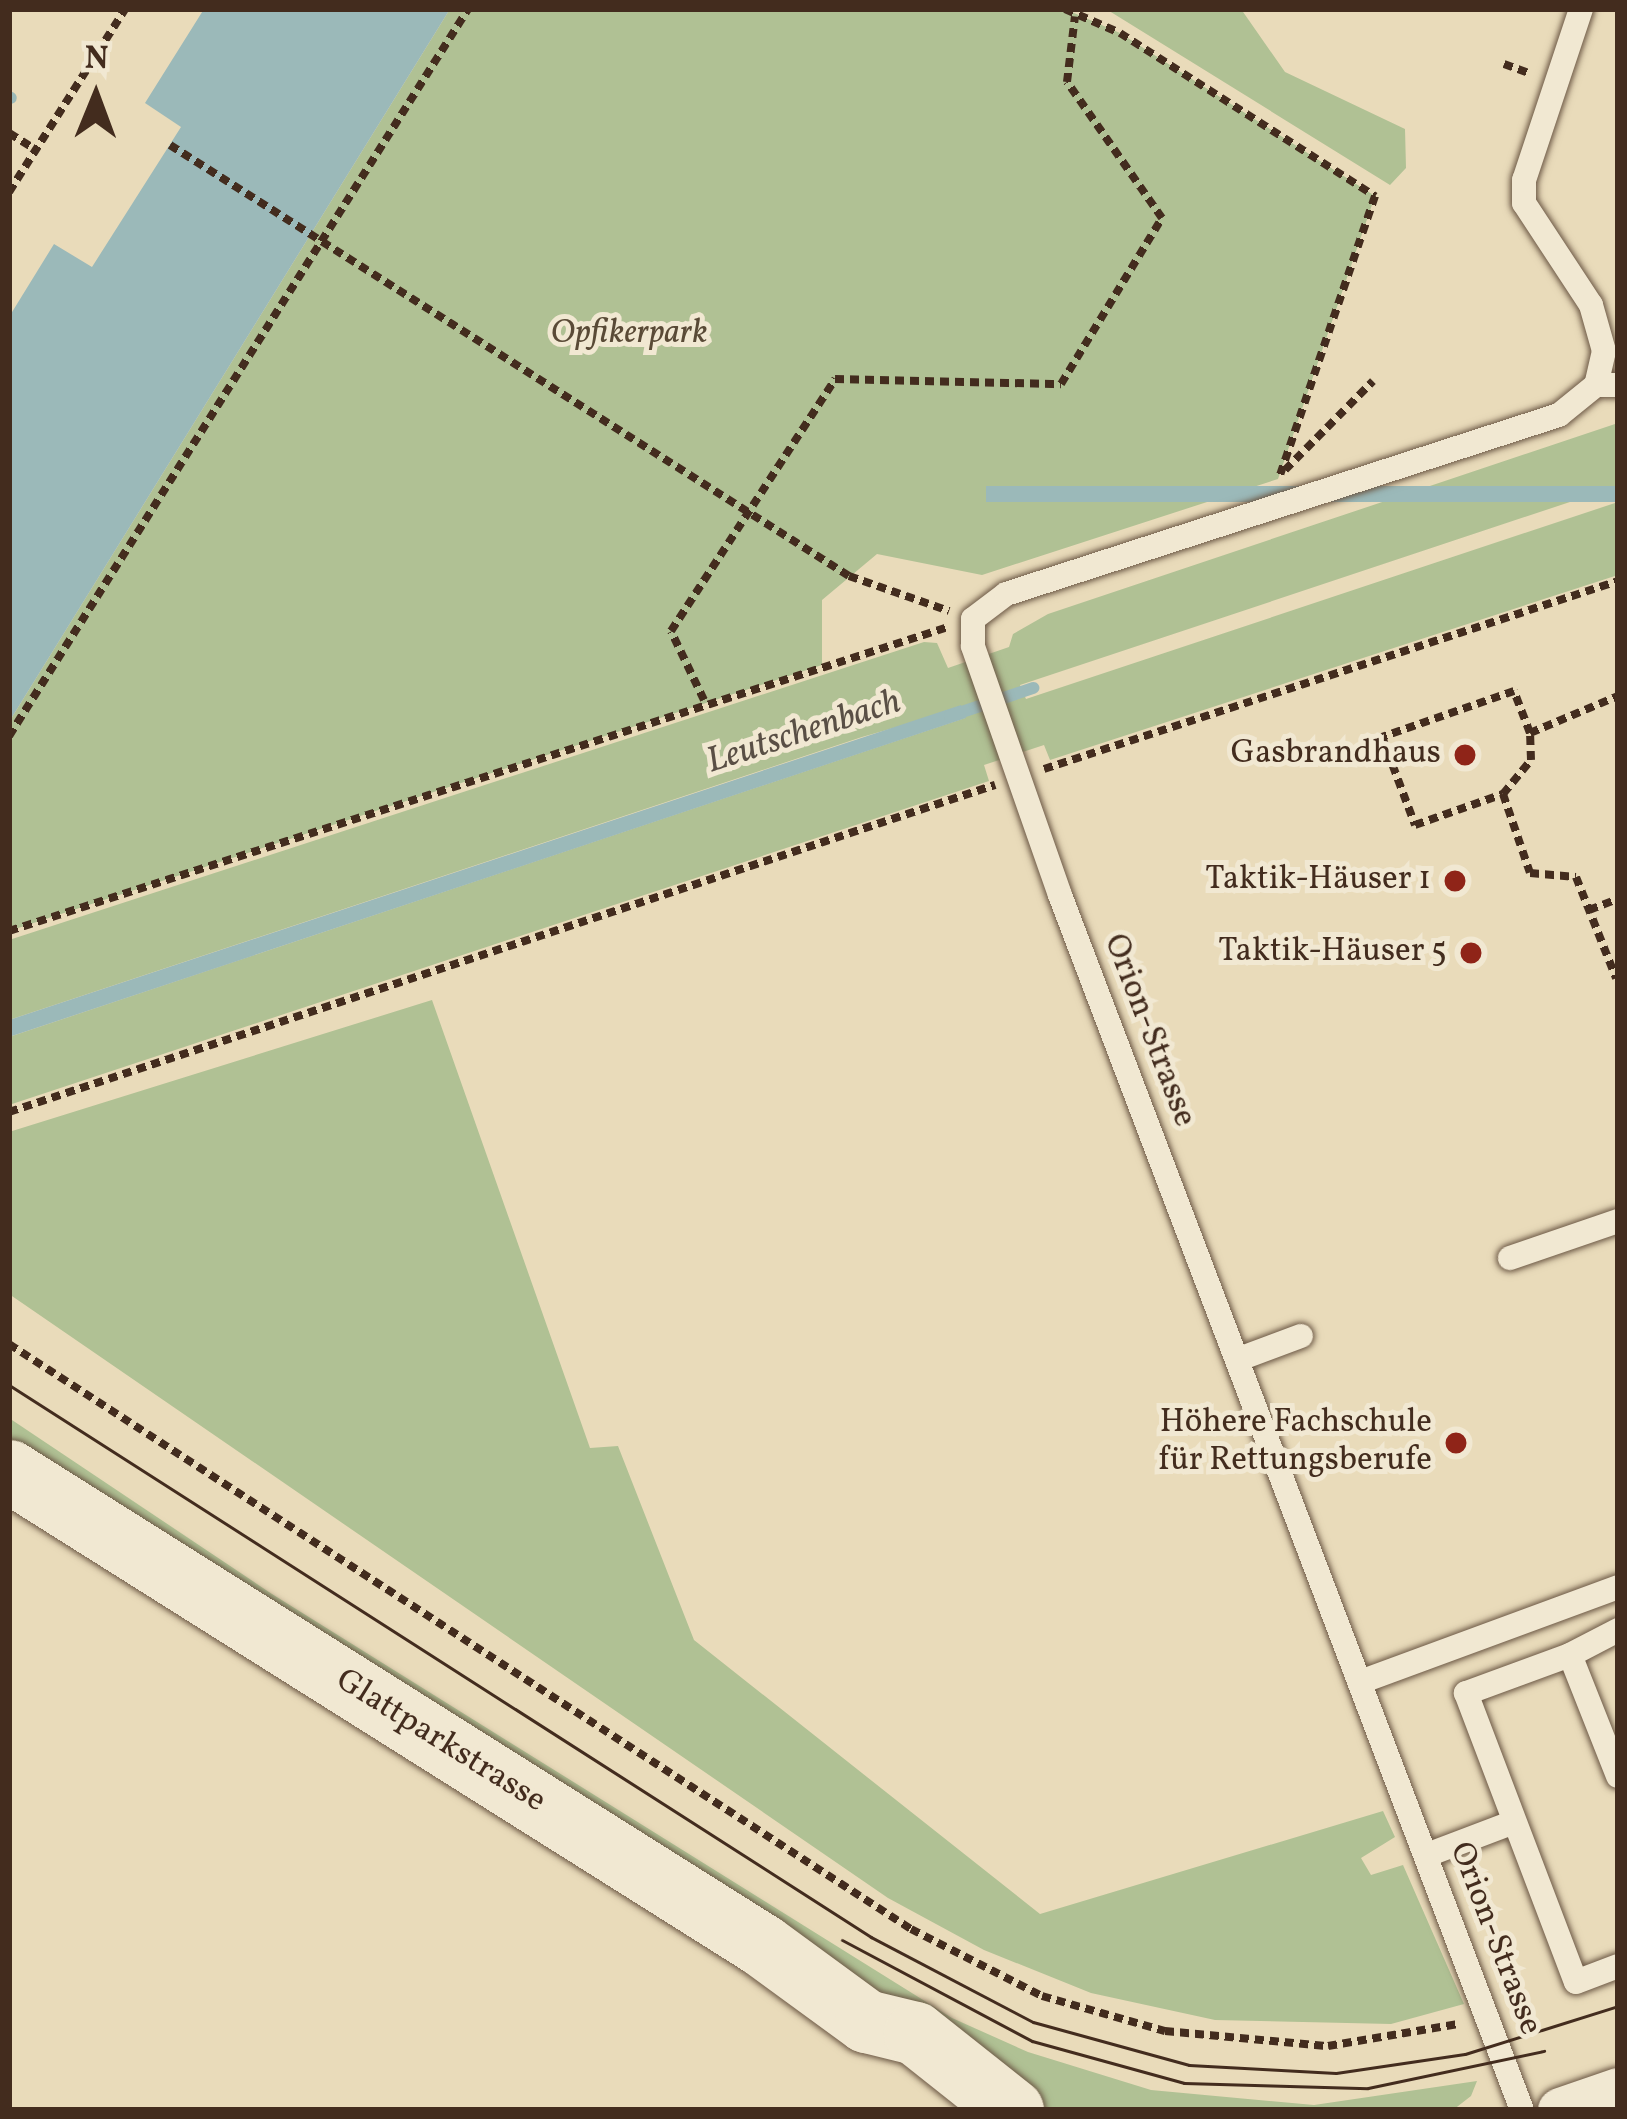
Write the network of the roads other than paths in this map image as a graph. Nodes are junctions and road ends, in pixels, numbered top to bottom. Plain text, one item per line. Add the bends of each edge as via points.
1 (1580, 9) edge
2 (1607, 385) edge
3 (1618, 1221) edge
4 (1510, 1258) dead end
5 (1301, 1336) dead end
6 (1239, 1359) junction
7 (9, 1471) edge
8 (1618, 1587) edge
9 (1618, 1630) edge
10 (1570, 1655) junction
11 (1363, 1681) junction
12 (1618, 1776) edge
13 (1514, 1822) junction
14 (1427, 1855) junction
15 (1618, 1966) edge
16 (866, 2021) junction
17 (1618, 2090) edge
18 (942, 2110) edge
19 (1012, 2110) edge
20 (1522, 2110) edge
21 (1560, 2110) edge

1 - 2 lane via 1524,180 1524,203 1591,305
2 - 6 lane, Orion-Strasse via 1558,416 1006,593 973,619 973,646
3 - 4 lane
5 - 6 lane
6 - 11 lane, Orion-Strasse
7 - 16 street, Glattparkstrasse via 761,1945
8 - 11 lane
9 - 10 lane
10 - 12 lane
10 - 13 lane via 1466,1693
11 - 14 lane, Orion-Strasse
13 - 14 lane
13 - 15 lane via 1576,1982
14 - 20 lane, Orion-Strasse
16 - 18 street, Glattparkstrasse via 891,2060
16 - 19 street, Glattparkstrasse via 915,2033
17 - 21 street

